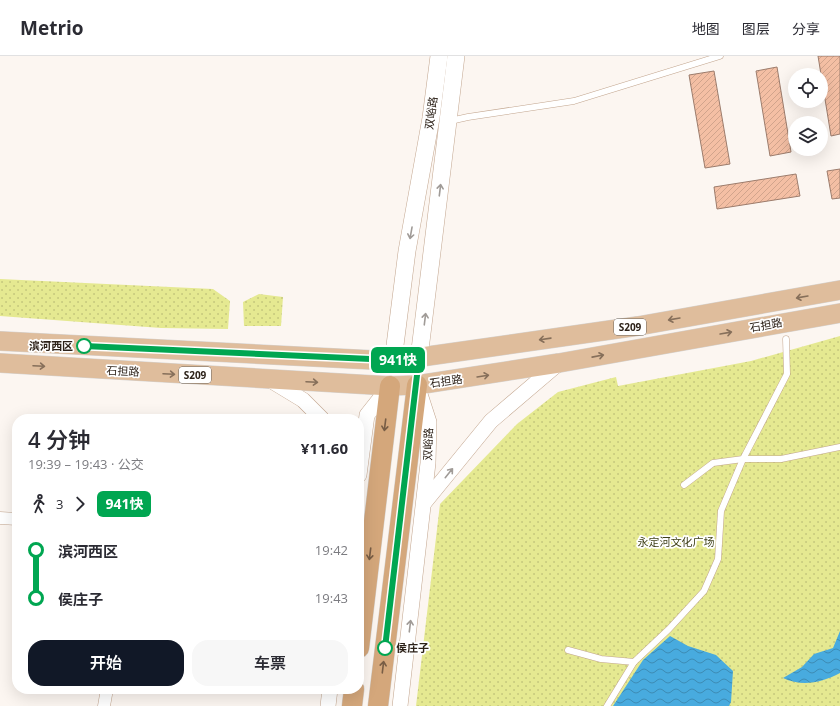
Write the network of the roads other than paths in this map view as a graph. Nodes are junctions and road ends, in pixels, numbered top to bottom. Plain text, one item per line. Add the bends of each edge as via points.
1 (439, 56) edge
2 (456, 56) edge
3 (720, 56) edge
4 (448, 122) junction
5 (840, 290) edge
6 (840, 313) edge
7 (786, 339) dead end
8 (0, 341) edge
9 (419, 358) junction
10 (393, 360) junction
11 (0, 364) edge
12 (559, 364) junction
13 (270, 380) junction
14 (417, 385) junction
15 (390, 386) junction
16 (317, 414) edge
17 (364, 438) edge
18 (840, 448) edge
19 (743, 459) junction
20 (684, 485) dead end
21 (424, 503) junction
22 (0, 518) edge
23 (12, 519) edge
24 (364, 606) edge
25 (568, 650) dead end
26 (634, 662) junction
27 (106, 694) edge
28 (329, 694) edge
29 (353, 694) edge
30 (104, 706) edge
31 (328, 706) edge
32 (352, 706) edge
33 (378, 706) edge
34 (400, 706) edge
35 (607, 706) edge

1 -> 10 main road, 双峪路 via 431,118 407,251
2 - 4 main road, 双峪路
3 - 4 lane via 574,101
9 -> 4 main road, 双峪路
5 -> 9 main road, 石担路 / S209 via 638,326
12 -> 6 main road, 石担路 / S209
7 - 19 lane via 787,374
8 - 10 main road, 石担路 / S209
9 - 10 main road, 石担路 / S209
9 - 14 main road
10 - 15 main road
11 -> 13 main road, 石担路 / S209
14 -> 12 main road, 石担路 / S209
21 -> 12 street via 491,421
13 -> 15 main road, 石担路 / S209
13 - 16 street via 303,400
14 - 15 main road, 石担路 / S209
14 - 21 street, 双峪路 via 429,422
33 -> 14 highway, 双峪路
15 - 17 street via 367,415
15 -> 24 highway
18 - 19 lane via 780,459
19 - 20 lane via 713,463
19 - 26 lane via 722,511 718,560 704,591
34 -> 21 street, 双峪路
22 - 23 street
25 - 26 lane via 602,659
26 - 35 lane
27 - 30 street
28 - 31 street
29 - 32 highway

